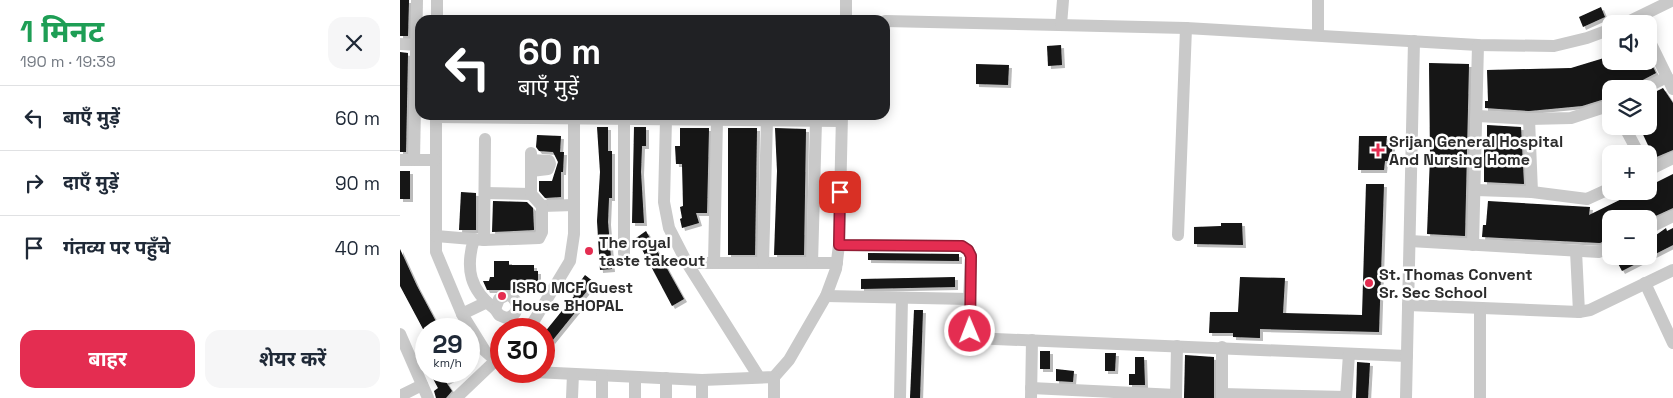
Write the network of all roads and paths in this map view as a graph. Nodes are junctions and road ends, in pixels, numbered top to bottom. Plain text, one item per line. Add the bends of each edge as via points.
1 (417, 0) edge
2 (437, 0) edge
3 (846, 0) edge
4 (1062, 0) edge
5 (1318, 0) edge
6 (1673, 0) edge
7 (1655, 4) edge
8 (417, 15) edge
9 (436, 15) edge
10 (846, 15) edge
11 (1645, 15) edge
12 (890, 21) edge
13 (1061, 25) junction
14 (1186, 28) junction
15 (1602, 32) edge
16 (1318, 35) junction
17 (1414, 41) junction
18 (400, 44) edge
19 (415, 45) edge
20 (1478, 45) junction
21 (1657, 56) edge
22 (1667, 77) junction
23 (1657, 82) edge
24 (1673, 89) edge
25 (1602, 108) edge
26 (1478, 116) junction
27 (1529, 119) junction
28 (415, 120) edge
29 (436, 120) edge
30 (574, 120) edge
31 (624, 120) edge
32 (666, 120) joint
33 (717, 120) junction
34 (767, 120) junction
35 (824, 120) edge
36 (841, 120) edge
37 (816, 121) junction
38 (485, 139) dead end
39 (1673, 158) edge
40 (400, 160) edge
41 (414, 160) junction
42 (435, 160) junction
43 (531, 162) dead end
44 (1657, 166) edge
45 (1476, 190) junction
46 (1532, 192) junction
47 (1602, 192) edge
48 (485, 193) junction
49 (531, 194) junction
50 (574, 205) junction
51 (542, 206) junction
52 (1673, 216) edge
53 (1657, 224) edge
54 (1178, 235) dead end
55 (436, 236) junction
56 (479, 240) junction
57 (1410, 242) junction
58 (839, 245) junction
59 (1473, 245) junction
60 (1602, 250) edge
61 (1576, 251) junction
62 (624, 253) dead end
63 (687, 263) junction
64 (714, 263) junction
65 (763, 263) junction
66 (812, 263) junction
67 (837, 263) junction
68 (1673, 270) edge
69 (1644, 283) junction
70 (826, 296) junction
71 (902, 298) junction
72 (969, 299) junction
73 (491, 306) junction
74 (1408, 306) junction
75 (1480, 309) junction
76 (1579, 312) junction
77 (462, 314) junction
78 (536, 318) edge
79 (400, 334) edge
80 (1032, 340) junction
81 (1673, 343) edge
82 (1177, 346) junction
83 (1222, 347) junction
84 (1349, 354) junction
85 (490, 356) edge
86 (1407, 356) junction
87 (490, 370) edge
88 (555, 373) edge
89 (573, 374) junction
90 (602, 376) junction
91 (774, 376) junction
92 (635, 377) junction
93 (759, 377) junction
94 (666, 378) junction
95 (702, 380) junction
96 (422, 385) junction
97 (1031, 393) edge
98 (400, 396) edge
99 (1134, 396) edge
100 (1222, 396) edge
101 (1176, 397) edge
102 (1346, 397) edge
103 (428, 398) edge
104 (456, 398) edge
105 (572, 398) edge
106 (602, 398) edge
107 (635, 398) edge
108 (666, 398) edge
109 (702, 398) edge
110 (774, 398) edge
111 (900, 398) edge
112 (1406, 398) edge
113 (1480, 398) edge

1 - 8 street
2 - 9 street
3 - 10 street
4 - 13 street
5 - 16 street
6 - 7 street
7 - 11 street
12 - 13 street
13 - 14 street
14 - 16 street
14 - 54 street
15 - 20 street via 1554,46
16 - 17 street
17 - 20 street
17 - 57 street
18 - 19 street
20 - 26 street
21 - 22 street
22 - 23 street
22 - 24 street
25 - 27 street via 1571,118
26 - 27 street
26 - 45 street
27 - 46 street
28 - 41 street
29 - 42 street
30 - 50 street
31 - 62 street
32 - 33 street
32 - 63 street via 664,202 669,228
33 - 34 street
33 - 64 street
34 - 37 street
34 - 65 street
35 - 37 street
36 - 58 street
37 - 66 street
38 - 48 street
39 - 44 street
40 - 41 street
41 - 42 street
42 - 55 street
43 - 49 street
45 - 46 street
45 - 59 street
46 - 47 street via 1587,199
48 - 49 street
48 - 56 street
49 - 51 street
50 - 51 street
50 - 78 street via 570,261
51 - 56 street via 539,238
52 - 53 street
55 - 56 street
55 - 77 street via 436,252
56 - 73 street via 469,266 473,282
57 - 59 street
57 - 74 street
58 - 67 street
58 - 72 street via 962,246 971,256
59 - 61 street
60 - 61 street
61 - 76 street
63 - 64 street
63 - 93 street
64 - 65 street
65 - 66 street
66 - 67 street
67 - 70 street
68 - 69 street
69 - 76 street via 1590,310
69 - 81 street
70 - 71 street
70 - 91 street via 789,360
71 - 72 street
71 - 111 street
72 - 80 street via 972,338
73 - 73 street via 502,317 513,316 517,306 508,297
73 - 77 street
74 - 75 street
74 - 86 street
75 - 76 street
75 - 113 street
77 - 85 street
79 - 96 street
80 - 82 street
80 - 97 street
82 - 83 street
82 - 101 street
83 - 84 street
83 - 100 street
84 - 86 street
84 - 102 street
86 - 112 street
87 - 104 street
88 - 89 street
89 - 90 street
89 - 105 street
90 - 92 street
90 - 106 street
91 - 93 street
91 - 110 street
92 - 94 street
92 - 107 street
93 - 95 street
94 - 95 street
94 - 108 street
95 - 109 street
96 - 98 street
96 - 103 street
97 - 99 street
99 - 101 street
100 - 102 street

